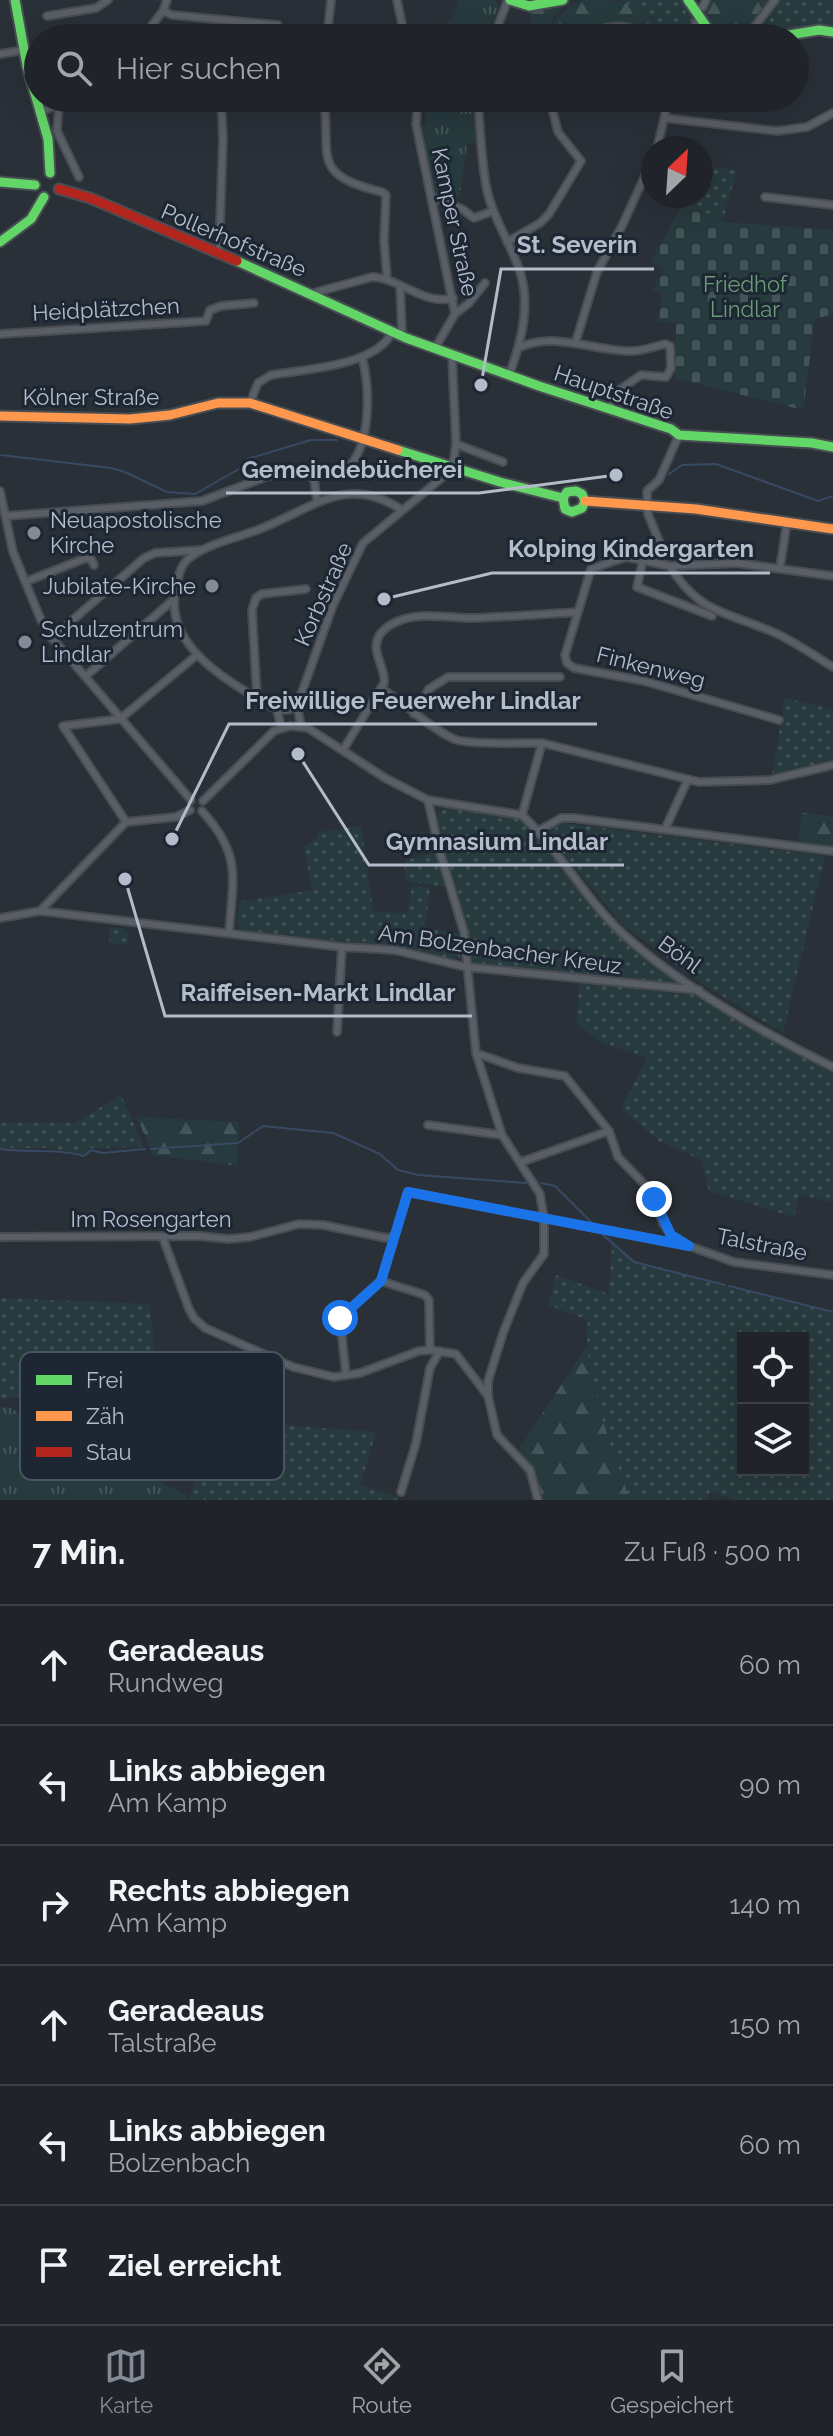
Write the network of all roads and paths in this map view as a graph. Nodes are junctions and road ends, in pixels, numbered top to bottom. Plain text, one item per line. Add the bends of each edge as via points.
1 (15, 0) edge
2 (108, 0) edge
3 (167, 0) edge
4 (331, 0) edge
5 (397, 0) edge
6 (509, 0) edge
7 (563, 0) edge
8 (688, 0) edge
9 (706, 0) edge
10 (775, 0) edge
11 (163, 11) junction
12 (697, 14) junction
13 (47, 16) dead end
14 (153, 24) edge
15 (267, 24) edge
16 (328, 24) edge
17 (402, 24) edge
18 (499, 24) edge
19 (693, 24) edge
20 (704, 24) edge
21 (757, 24) edge
22 (809, 32) edge
23 (833, 32) edge
24 (24, 50) joint
25 (0, 54) edge
26 (41, 112) edge
27 (58, 112) edge
28 (222, 112) edge
29 (324, 112) edge
30 (417, 112) edge
31 (479, 112) edge
32 (553, 112) edge
33 (666, 112) edge
34 (833, 113) edge
35 (664, 118) junction
36 (660, 136) edge
37 (50, 173) junction
38 (79, 177) dead end
39 (0, 182) edge
40 (641, 184) edge
41 (35, 185) junction
42 (59, 189) junction
43 (431, 196) junction
44 (44, 197) junction
45 (765, 197) dead end
46 (833, 205) edge
47 (493, 211) junction
48 (0, 242) edge
49 (507, 242) junction
50 (219, 253) junction
51 (387, 279) junction
52 (485, 283) dead end
53 (400, 286) junction
54 (315, 295) junction
55 (453, 298) junction
56 (254, 303) dead end
57 (455, 314) junction
58 (396, 333) junction
59 (0, 334) edge
60 (523, 337) junction
61 (576, 341) junction
62 (533, 343) junction
63 (520, 347) junction
64 (435, 348) junction
65 (452, 355) junction
66 (362, 357) junction
67 (509, 375) junction
68 (250, 403) junction
69 (610, 408) junction
70 (0, 416) edge
71 (679, 435) junction
72 (364, 438) junction
73 (456, 444) junction
74 (833, 447) edge
75 (503, 462) dead end
76 (453, 465) junction
77 (313, 472) junction
78 (0, 491) edge
79 (563, 498) junction
80 (317, 501) junction
81 (585, 501) junction
82 (646, 505) junction
83 (402, 510) junction
84 (6, 516) junction
85 (787, 522) junction
86 (833, 529) edge
87 (202, 550) junction
88 (664, 553) dead end
89 (643, 560) junction
90 (94, 565) dead end
91 (670, 566) junction
92 (780, 568) junction
93 (833, 576) edge
94 (25, 582) junction
95 (306, 589) dead end
96 (173, 600) junction
97 (578, 612) junction
98 (712, 616) dead end
99 (52, 638) junction
100 (197, 655) junction
101 (833, 667) edge
102 (86, 676) junction
103 (560, 677) dead end
104 (382, 689) junction
105 (257, 698) junction
106 (297, 706) junction
107 (277, 710) junction
108 (414, 714) junction
109 (120, 719) junction
110 (779, 720) dead end
111 (301, 726) junction
112 (281, 727) junction
113 (542, 743) junction
114 (343, 750) junction
115 (833, 765) edge
116 (688, 779) junction
117 (191, 800) junction
118 (428, 800) junction
119 (203, 801) junction
120 (190, 810) junction
121 (202, 811) junction
122 (522, 815) junction
123 (126, 822) junction
124 (665, 829) junction
125 (538, 831) junction
126 (833, 851) edge
127 (40, 911) junction
128 (0, 918) edge
129 (229, 933) junction
130 (342, 947) junction
131 (466, 967) junction
132 (700, 990) junction
133 (337, 1032) dead end
134 (476, 1053) junction
135 (833, 1067) edge
136 (428, 1125) dead end
137 (609, 1131) junction
138 (502, 1135) junction
139 (521, 1162) junction
140 (544, 1219) junction
141 (0, 1237) edge
142 (394, 1237) junction
143 (163, 1238) junction
144 (689, 1246) junction
145 (833, 1275) edge
146 (381, 1281) junction
147 (430, 1350) junction
148 (440, 1351) junction
149 (259, 1352) edge
150 (284, 1363) edge
151 (346, 1375) junction
152 (488, 1396) junction
153 (401, 1492) dead end
154 (538, 1500) edge

1 - 24 main road
2 - 13 street via 96,8
3 - 11 street
4 - 16 street
5 - 17 street
6 - 7 main road via 535,6
6 - 18 street
8 - 12 main road
9 - 12 street
10 - 21 street
11 - 14 street
11 - 15 street
12 - 19 street
12 - 20 main road
22 - 23 main road
24 - 25 street
26 - 37 main road
27 - 38 street via 57,131
28 - 50 street
29 - 51 street via 325,148 336,176 386,195
30 - 43 street, Kamper Straße
31 - 47 street
32 - 49 street via 558,132 582,159 549,214
33 - 35 street
34 - 35 street via 807,127 777,131
35 - 36 street
37 - 41 main road
37 - 42 main road via 58,179
39 - 41 main road
40 - 61 street via 596,266
41 - 44 main road
42 - 44 main road
42 - 50 main road, Pollerhofstraße
43 - 47 street via 474,218
43 - 55 street, Kamper Straße
44 - 48 main road via 31,219
45 - 46 street
47 - 49 street
49 - 60 street via 521,275
50 - 54 main road, Pollerhofstraße
51 - 53 street
51 - 54 street via 372,277
52 - 57 street
53 - 55 street via 443,301
53 - 58 street via 402,329
54 - 58 main road, Pollerhofstraße
55 - 57 street, Kamper Straße
56 - 59 street, Heidplätzchen via 210,310 206,321
57 - 64 street, Kamper Straße
58 - 64 main road, Hauptstraße
58 - 66 street
60 - 62 street
60 - 63 street
61 - 62 street
61 - 69 street via 628,351 670,346 671,368 663,378 641,375 615,393
62 - 63 street
63 - 67 street
64 - 65 main road, Hauptstraße
65 - 67 main road, Hauptstraße
65 - 73 street
66 - 68 street via 271,375 258,383
66 - 72 street
67 - 69 main road, Hauptstraße
68 - 70 main road, Kölner Straße via 218,403 130,419
68 - 72 main road, Kölner Straße
69 - 71 main road, Hauptstraße
71 - 74 main road, Hauptstraße
71 - 82 street via 659,480 647,491
72 - 76 main road, Kölner Straße
72 - 77 street via 346,469
73 - 75 street
73 - 76 street
76 - 79 main road, Kölner Straße
76 - 83 street, Korbstraße
77 - 80 street
77 - 84 street via 268,476 202,501
78 - 84 street
79 - 81 main road via 576,491
79 - 81 main road via 565,509 572,512
80 - 83 street via 362,493
80 - 87 street
81 - 82 main road
82 - 85 main road
82 - 88 street
83 - 106 street, Korbstraße via 363,543 333,605
84 - 94 street
85 - 86 main road
85 - 92 street
87 - 96 street via 187,560
87 - 99 street via 144,558
89 - 91 street
89 - 97 street via 616,559 591,569
89 - 98 street via 637,587
90 - 94 street via 86,558
91 - 92 street via 737,563
91 - 101 street via 699,602 776,633
92 - 93 street
94 - 99 street
95 - 105 street via 262,594 254,603
96 - 100 street via 177,627
96 - 102 street
97 - 104 street via 415,617 394,623 376,646 385,675
97 - 110 street, Finkenweg via 565,655 574,668 644,681
99 - 102 street
100 - 105 street
100 - 109 street
102 - 109 street
103 - 108 street via 448,677 429,689
104 - 108 street
104 - 114 street
105 - 107 street
106 - 107 street
106 - 111 street
107 - 112 street
108 - 113 street via 456,740
109 - 117 street
109 - 123 street via 63,726
111 - 112 street
111 - 114 street
112 - 119 street
113 - 116 street
113 - 122 street
114 - 118 street
115 - 116 street via 770,780
116 - 124 street
117 - 119 street
117 - 120 street
118 - 122 street
118 - 131 street via 464,932
119 - 121 street
120 - 121 street
120 - 123 street via 176,817
121 - 129 street via 230,851
122 - 125 street, Böhl
123 - 127 street
124 - 125 street via 561,818
124 - 126 street
125 - 132 street, Böhl via 620,931
127 - 128 street, Am Bolzenbacher Kreuz
127 - 129 street, Am Bolzenbacher Kreuz
129 - 130 street, Am Bolzenbacher Kreuz
130 - 131 street, Am Bolzenbacher Kreuz via 394,950
130 - 133 street
131 - 132 street, Am Bolzenbacher Kreuz
131 - 134 street
132 - 135 street, Böhl
134 - 137 street via 518,1068 565,1076
134 - 138 street
136 - 138 street
137 - 139 street
137 - 144 street via 615,1153 650,1190 671,1235
138 - 139 street
139 - 140 street via 540,1194
140 - 142 street, Talstraße via 408,1192
140 - 144 street, Talstraße
140 - 152 street via 544,1254 523,1283 503,1333
141 - 143 street, Im Rosengarten
142 - 143 street, Im Rosengarten via 299,1224 250,1237
142 - 146 street
143 - 149 street via 194,1318
144 - 145 street, Talstraße via 734,1262
146 - 147 street via 429,1300
146 - 151 street via 340,1318
147 - 148 street
147 - 151 street
148 - 152 street via 463,1360
148 - 153 street via 430,1368
150 - 151 street via 334,1377
152 - 154 street via 497,1435 530,1470

